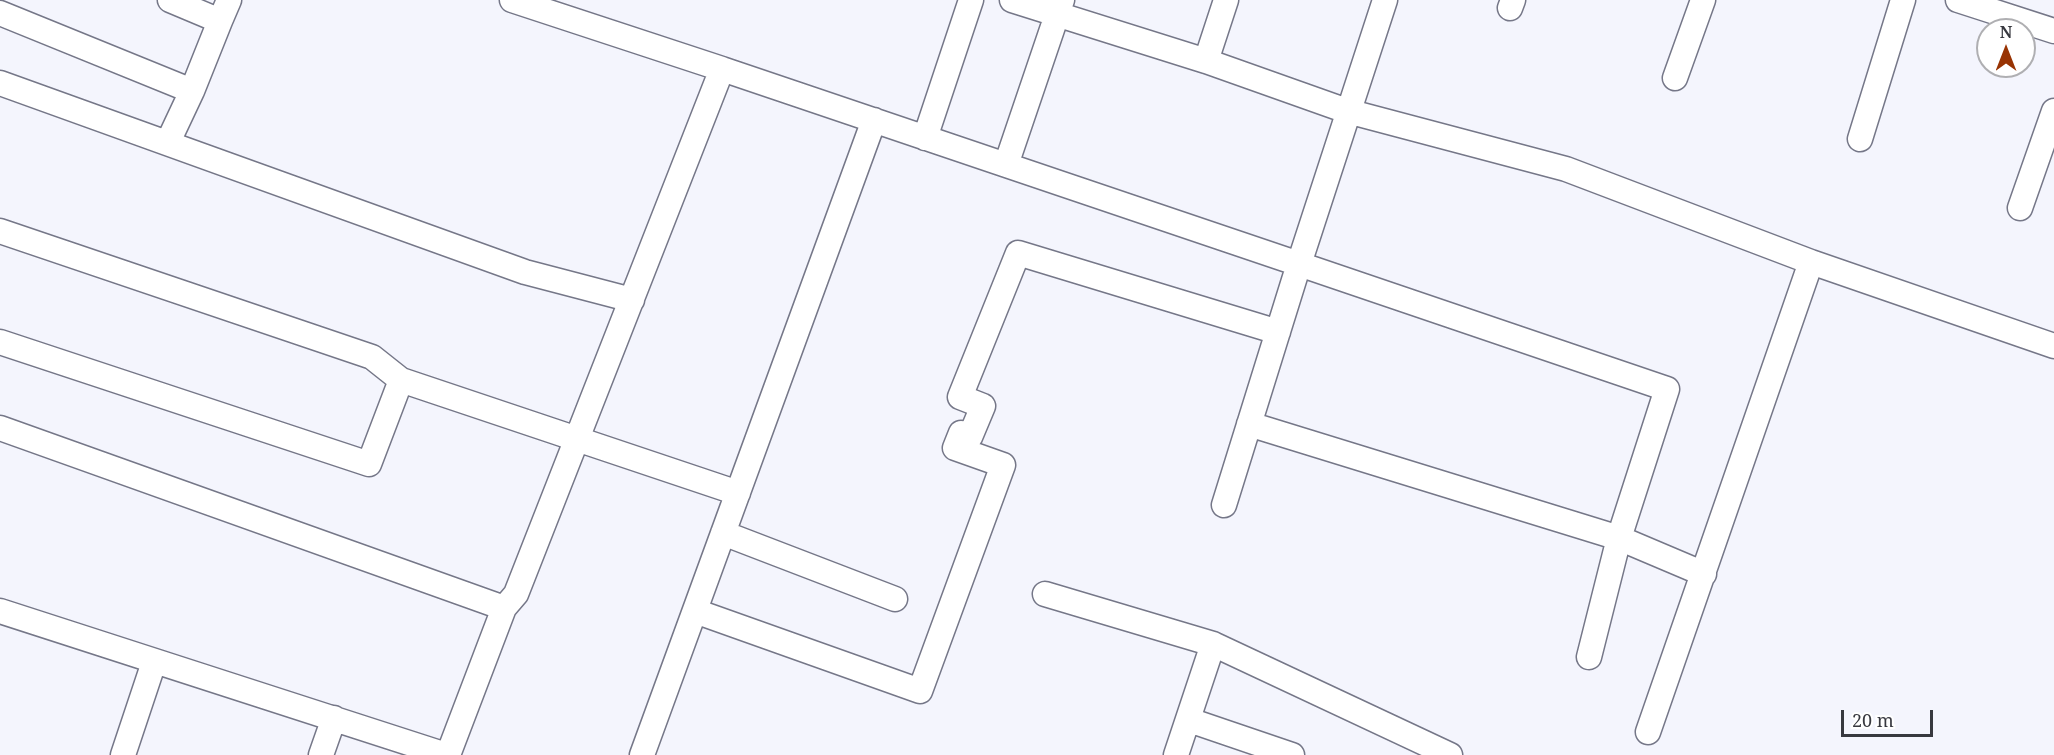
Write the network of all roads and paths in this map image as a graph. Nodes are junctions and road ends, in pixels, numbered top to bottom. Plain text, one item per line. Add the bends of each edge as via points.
1 (170, 0) edge
2 (512, 0) edge
3 (971, 0) edge
4 (1012, 0) edge
5 (1226, 0) edge
6 (1385, 0) edge
7 (1703, 0) edge
8 (1904, 0) edge
9 (1958, 0) edge
10 (1060, 7) edge
11 (2003, 7) edge
12 (224, 11) edge
13 (0, 13) edge
14 (2054, 31) edge
15 (1206, 61) junction
16 (722, 69) junction
17 (1675, 78) dead end
18 (0, 82) edge
19 (192, 91) junction
20 (1347, 111) junction
21 (2054, 111) edge
22 (874, 120) junction
23 (925, 138) junction
24 (1860, 139) dead end
25 (168, 142) junction
26 (1006, 165) junction
27 (2020, 208) dead end
28 (0, 231) edge
29 (1811, 262) junction
30 (1299, 264) junction
31 (632, 300) junction
32 (1278, 332) junction
33 (0, 342) edge
34 (2054, 346) edge
35 (400, 380) junction
36 (1249, 424) junction
37 (0, 428) edge
38 (577, 439) junction
39 (738, 493) junction
40 (1224, 505) dead end
41 (723, 533) junction
42 (1619, 538) junction
43 (1704, 574) junction
44 (1045, 594) dead end
45 (895, 599) dead end
46 (504, 608) junction
47 (0, 611) edge
48 (695, 611) junction
49 (1213, 644) junction
50 (1589, 657) dead end
51 (154, 662) junction
52 (334, 718) junction
53 (1189, 720) junction
54 (1648, 732) dead end
55 (123, 755) edge
56 (321, 755) edge
57 (447, 755) edge
58 (642, 755) edge
59 (1176, 755) edge
60 (1292, 755) edge
61 (1450, 755) edge

1 - 12 street
2 - 16 street
3 - 23 street
4 - 10 street
5 - 15 street
6 - 20 street
7 - 17 street
8 - 24 street
9 - 11 street
10 - 15 street
10 - 26 street
11 - 14 street
12 - 19 street
13 - 19 street
15 - 20 street
16 - 22 street
16 - 31 street
18 - 25 street
19 - 25 street
20 - 29 street via 1566,169
20 - 30 street
21 - 27 street
22 - 23 street
22 - 39 street
23 - 26 street
25 - 31 street via 525,272
26 - 30 street
28 - 35 street via 372,357
29 - 34 street
29 - 43 street
30 - 32 street
30 - 42 street via 1667,389
31 - 38 street
32 - 36 street
32 - 48 street via 1017,253 960,397 983,405 970,437 961,433 954,448 1003,465 920,691
33 - 35 street via 369,464
35 - 38 street
36 - 40 street
36 - 42 street
37 - 46 street
38 - 39 street
38 - 46 street via 516,594
39 - 41 street
41 - 45 street
41 - 48 street
42 - 43 street
42 - 50 street
43 - 54 street
44 - 49 street
46 - 57 street
47 - 51 street
48 - 58 street
49 - 53 street
49 - 61 street
51 - 52 street
51 - 55 street
52 - 56 street
52 - 57 street
53 - 59 street
53 - 60 street

